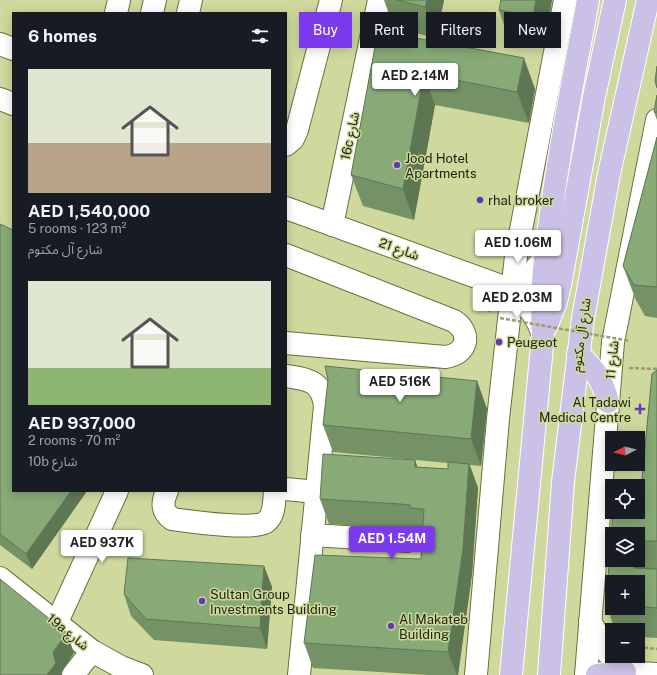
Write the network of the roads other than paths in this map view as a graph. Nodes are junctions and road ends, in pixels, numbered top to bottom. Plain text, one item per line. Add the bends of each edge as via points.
1 (119, 0) edge
2 (155, 0) edge
3 (191, 0) edge
4 (331, 0) edge
5 (379, 0) edge
6 (565, 0) edge
7 (588, 0) edge
8 (615, 0) edge
9 (648, 0) edge
10 (116, 12) edge
11 (152, 12) edge
12 (188, 12) edge
13 (0, 44) edge
14 (12, 49) edge
15 (0, 99) edge
16 (12, 104) edge
17 (657, 120) edge
18 (287, 144) edge
19 (287, 208) edge
20 (332, 225) junction
21 (287, 255) edge
22 (545, 256) junction
23 (512, 290) junction
24 (543, 335) junction
25 (287, 343) edge
26 (578, 354) junction
27 (287, 376) edge
28 (608, 402) junction
29 (287, 489) edge
30 (117, 492) edge
31 (167, 492) edge
32 (275, 492) edge
33 (316, 492) junction
34 (312, 536) junction
35 (408, 541) dead end
36 (309, 569) junction
37 (332, 570) edge
38 (0, 578) edge
39 (590, 621) junction
40 (56, 622) junction
41 (92, 652) junction
42 (625, 672) junction
43 (657, 674) edge
44 (74, 675) edge
45 (142, 675) edge
46 (299, 675) edge
47 (476, 675) edge
48 (511, 675) edge
49 (550, 675) edge
50 (586, 675) edge
51 (597, 675) edge

1 - 10 street
2 - 11 street
3 - 12 street
4 - 18 street via 297,130 294,139
5 - 20 street, 16c شارع
6 - 23 street via 516,256
7 - 22 main road via 565,122
8 - 24 main road via 594,97 560,285
9 - 26 main road, شارع آل مكتوم via 609,174
13 - 14 street
15 - 16 street
17 - 28 street, شارع 11 via 617,317
19 - 20 street, شارع 21
20 - 23 street, شارع 21
21 - 25 street via 454,321 464,331 466,339 460,352 445,357
22 - 23 street via 531,275
22 - 24 main road via 542,295
23 - 24 street, شارع 21 via 531,309
23 - 47 street
24 - 48 main road
26 - 28 main road via 598,375
26 - 49 main road, شارع آل مكتوم via 563,482
27 - 33 street via 310,380 323,396 325,406
28 - 39 street, شارع 11
29 - 33 street
30 - 40 street
31 - 32 street via 162,503 163,510 172,519 251,527 259,526 271,516
33 - 34 street
34 - 35 street
34 - 36 street
36 - 37 street
36 - 46 street
38 - 40 street, 19a شارع
39 - 42 street via 606,651
39 - 50 street, شارع 11
40 - 41 street, 19a شارع
41 - 44 street
41 - 45 street, 19a شارع
42 - 43 street
42 - 51 main road

